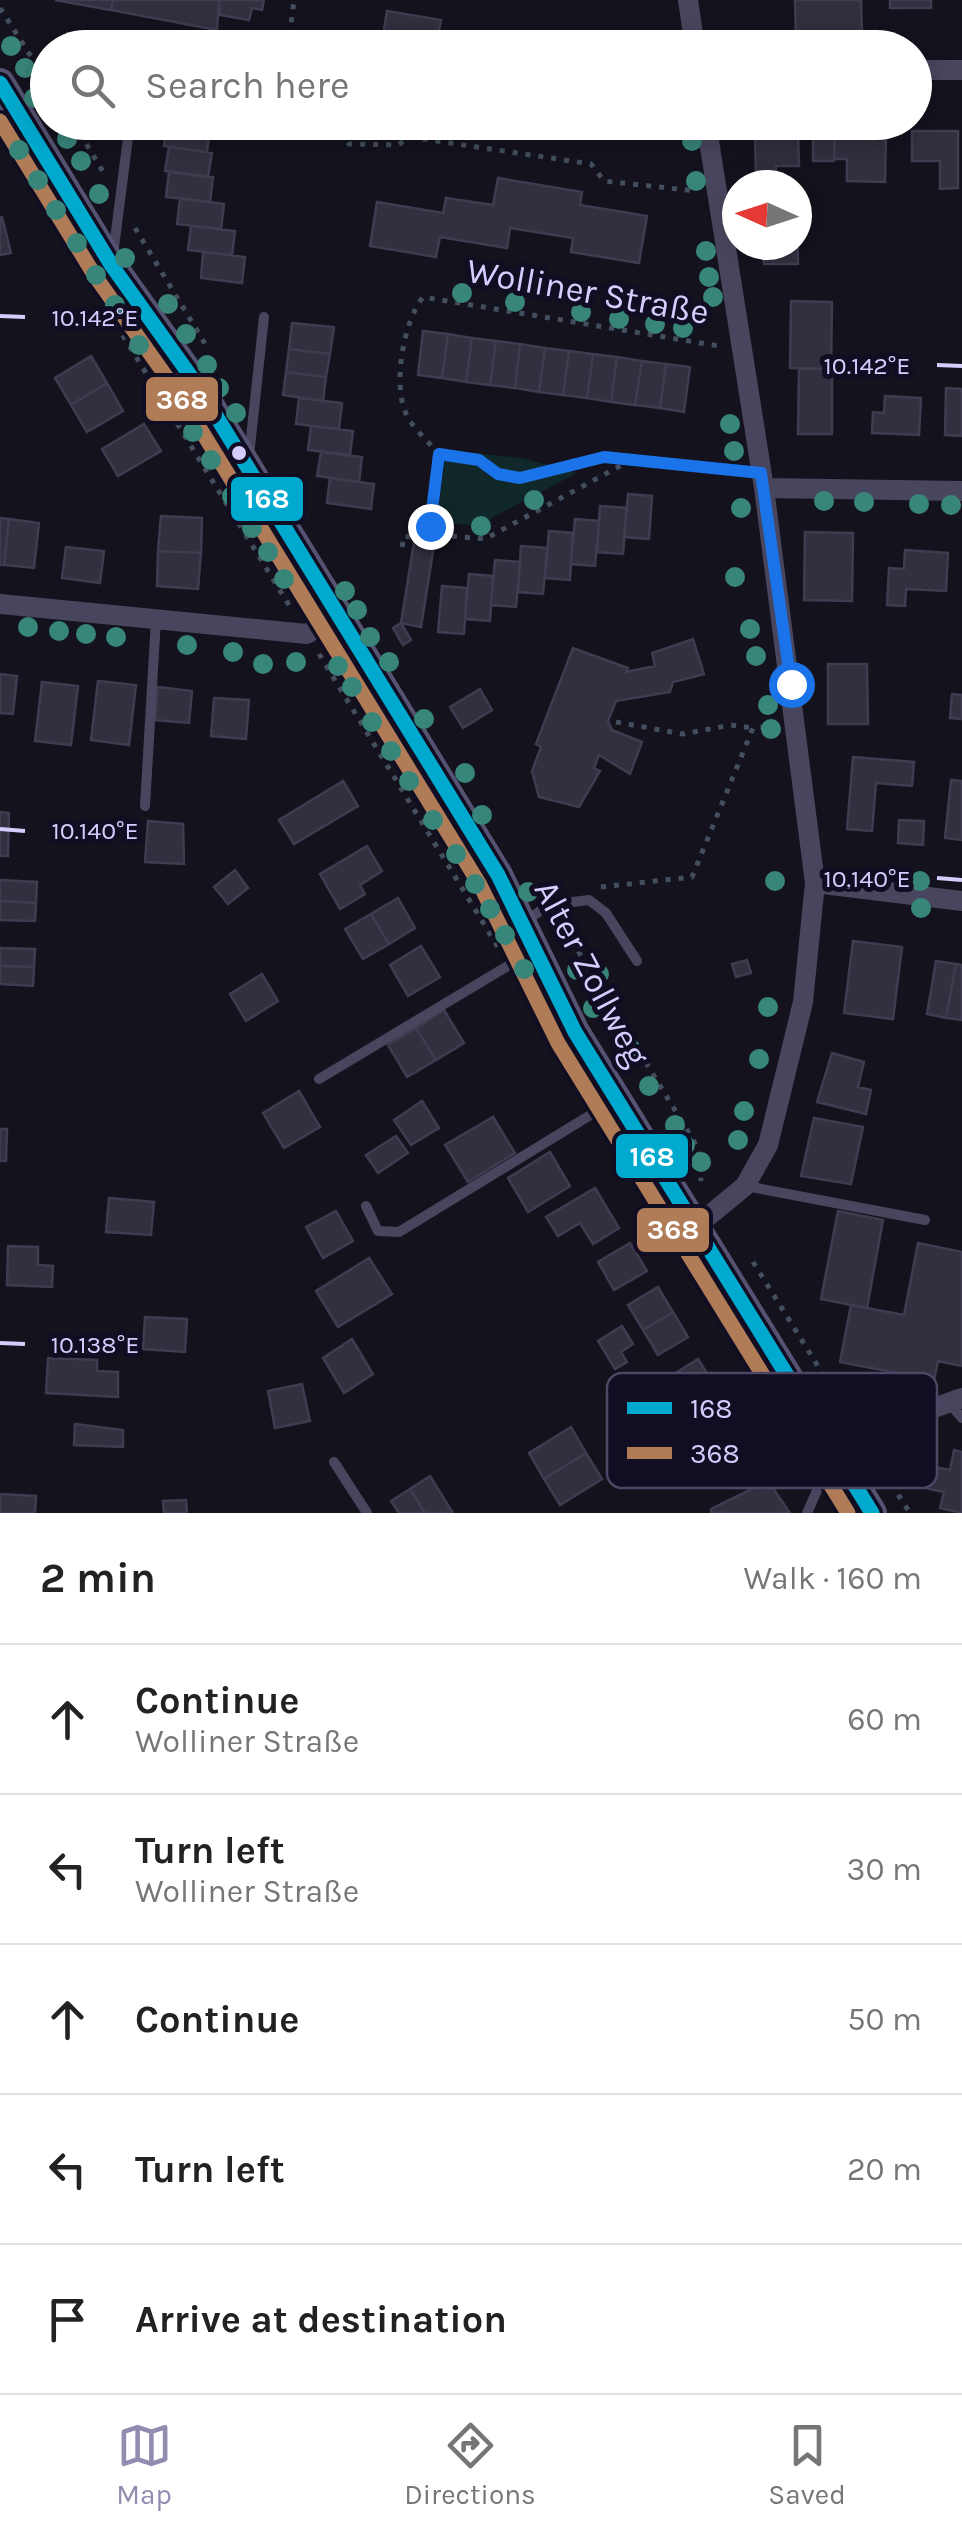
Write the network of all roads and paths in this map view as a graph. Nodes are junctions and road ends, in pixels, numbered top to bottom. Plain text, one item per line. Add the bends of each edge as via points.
1 (294, 0) edge
2 (688, 0) edge
3 (0, 8) edge
4 (290, 30) edge
5 (692, 30) edge
6 (30, 55) edge
7 (932, 70) edge
8 (962, 70) edge
9 (0, 84) edge
10 (30, 133) edge
11 (34, 140) edge
12 (128, 140) edge
13 (347, 140) edge
14 (406, 140) edge
15 (430, 140) edge
16 (709, 140) edge
17 (717, 193) junction
18 (112, 266) junction
19 (99, 297) dead end
20 (264, 317) dead end
21 (742, 350) junction
22 (439, 454) junction
23 (633, 459) junction
24 (248, 466) junction
25 (762, 480) junction
26 (962, 491) edge
27 (439, 535) dead end
28 (400, 544) dead end
29 (0, 604) edge
30 (338, 615) junction
31 (156, 619) junction
32 (307, 634) junction
33 (616, 722) dead end
34 (796, 724) junction
35 (753, 728) junction
36 (145, 806) dead end
37 (814, 882) junction
38 (589, 900) junction
39 (962, 901) edge
40 (536, 925) junction
41 (637, 961) dead end
42 (509, 965) junction
43 (319, 1079) dead end
44 (616, 1100) junction
45 (745, 1186) junction
46 (366, 1206) dead end
47 (719, 1210) junction
48 (925, 1220) dead end
49 (694, 1228) junction
50 (750, 1258) dead end
51 (785, 1373) edge
52 (822, 1373) edge
53 (955, 1400) edge
54 (962, 1418) edge
55 (334, 1462) dead end
56 (820, 1488) edge
57 (857, 1488) edge
58 (894, 1488) edge
59 (367, 1513) edge
60 (806, 1513) edge
61 (872, 1513) edge
62 (910, 1513) edge

1 - 4 path
2 - 5 street
3 - 6 path
7 - 8 street
9 - 10 street, Alter Zollweg
11 - 18 street, Alter Zollweg
12 - 18 lane
13 - 14 path
15 - 17 path via 591,164 604,181
16 - 17 street, Wolliner Straße
17 - 21 street, Wolliner Straße
18 - 24 street, Alter Zollweg
19 - 32 path
20 - 24 lane
21 - 22 path, Wolliner Straße via 422,297 411,312 400,390 405,414
21 - 25 street, Wolliner Straße
22 - 23 path via 479,460 498,474 520,478 604,457
22 - 28 path via 430,526 409,529 407,545
23 - 25 path
23 - 27 path via 485,539
24 - 30 street, Alter Zollweg
25 - 26 street
25 - 34 street, Wolliner Straße
29 - 31 street
30 - 32 street
30 - 40 street, Alter Zollweg
31 - 32 street
31 - 36 lane
32 - 42 path
33 - 35 path via 683,734
34 - 35 path
34 - 37 street, Wolliner Straße
35 - 38 path via 692,877 590,888
37 - 39 street
37 - 45 street, Wolliner Straße via 803,1002 768,1145
38 - 40 lane
38 - 41 lane via 606,913
40 - 42 lane
40 - 44 street, Alter Zollweg via 575,1032
40 - 47 path via 698,1148 701,1181
42 - 43 lane
44 - 46 lane via 399,1232 378,1231
44 - 49 street, Alter Zollweg
45 - 47 street, Wolliner Straße
45 - 48 lane
47 - 49 street, Wolliner Straße
49 - 51 street, Alter Zollweg
50 - 52 path
53 - 54 lane
55 - 59 lane
56 - 60 lane
57 - 61 street, Alter Zollweg
58 - 62 path

